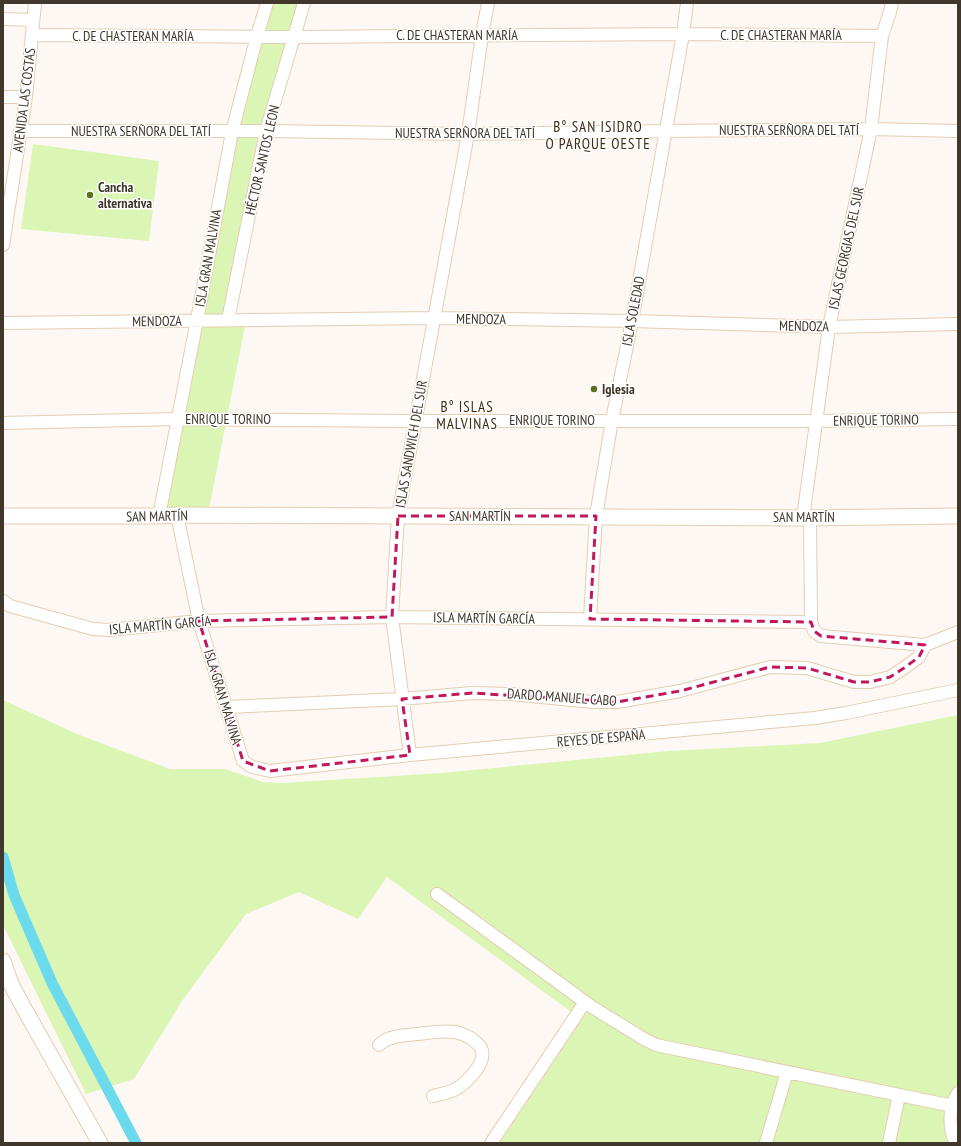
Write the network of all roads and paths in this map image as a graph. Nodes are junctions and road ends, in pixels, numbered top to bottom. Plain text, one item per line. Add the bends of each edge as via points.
1 (35, 3) edge
2 (267, 3) edge
3 (304, 3) edge
4 (488, 3) edge
5 (687, 3) edge
6 (892, 3) edge
7 (3, 19) edge
8 (33, 20) junction
9 (683, 34) junction
10 (32, 35) junction
11 (482, 35) junction
12 (256, 36) junction
13 (882, 36) junction
14 (294, 37) junction
15 (3, 97) edge
16 (26, 97) junction
17 (870, 129) junction
18 (20, 131) junction
19 (666, 131) junction
20 (958, 131) edge
21 (232, 132) junction
22 (266, 132) junction
23 (468, 134) junction
24 (8, 178) edge
25 (3, 245) edge
26 (434, 318) junction
27 (197, 320) junction
28 (228, 320) junction
29 (632, 321) junction
30 (3, 323) edge
31 (958, 324) edge
32 (830, 327) junction
33 (177, 419) junction
34 (958, 419) edge
35 (612, 420) junction
36 (415, 421) junction
37 (817, 421) junction
38 (3, 423) edge
39 (177, 515) junction
40 (3, 516) edge
41 (159, 516) junction
42 (398, 516) junction
43 (596, 516) junction
44 (958, 516) edge
45 (806, 518) junction
46 (3, 602) edge
47 (392, 617) junction
48 (590, 619) junction
49 (199, 620) junction
50 (811, 622) junction
51 (958, 632) edge
52 (925, 645) junction
53 (958, 690) edge
54 (402, 699) junction
55 (227, 707) junction
56 (410, 756) junction
57 (244, 761) joint
58 (437, 894) dead end
59 (3, 961) edge
60 (3, 983) edge
61 (585, 1002) junction
62 (378, 1045) dead end
63 (787, 1072) junction
64 (958, 1093) edge
65 (899, 1095) junction
66 (433, 1096) dead end
67 (953, 1106) junction
68 (91, 1143) edge
69 (100, 1143) edge
70 (491, 1143) edge
71 (766, 1143) edge
72 (889, 1143) edge
73 (955, 1143) edge

1 - 8 street, AVENIDA LAS COSTAS
2 - 12 street, ISLA GRAN MALVINA
3 - 14 street, HÉCTOR SANTOS LEON
4 - 11 street, ISLAS SANDWICH DEL SUR
5 - 9 street, ISLA SOLEDAD
6 - 13 street, ISLAS GEORGIAS DEL SUR
7 - 8 street
8 - 10 street, AVENIDA LAS COSTAS
9 - 11 street, C. DE CHASTERAN MARÍA
9 - 13 street, C. DE CHASTERAN MARÍA
9 - 19 street, ISLA SOLEDAD
10 - 12 street, C. DE CHASTERAN MARÍA
10 - 16 street, AVENIDA LAS COSTAS
11 - 14 street, C. DE CHASTERAN MARÍA
11 - 23 street, ISLAS SANDWICH DEL SUR
12 - 14 street, C. DE CHASTERAN MARÍA
12 - 21 street, ISLA GRAN MALVINA
13 - 17 street, ISLAS GEORGIAS DEL SUR
14 - 22 street, HÉCTOR SANTOS LEON
15 - 16 street
16 - 18 street, AVENIDA LAS COSTAS
17 - 19 street, NUESTRA SERÑORA DEL TATÍ
17 - 20 street, NUESTRA SERÑORA DEL TATÍ
17 - 32 street, ISLAS GEORGIAS DEL SUR
18 - 21 street, NUESTRA SERÑORA DEL TATÍ
18 - 24 street, AVENIDA LAS COSTAS
19 - 23 street, NUESTRA SERÑORA DEL TATÍ
19 - 29 street, ISLA SOLEDAD
21 - 22 street, NUESTRA SERÑORA DEL TATÍ
21 - 27 street, ISLA GRAN MALVINA
22 - 23 street, NUESTRA SERÑORA DEL TATÍ
22 - 28 street, HÉCTOR SANTOS LEON
23 - 26 street, ISLAS SANDWICH DEL SUR
24 - 25 street, AVENIDA LAS COSTAS
26 - 28 street, MENDOZA
26 - 29 street, MENDOZA
26 - 36 street, ISLAS SANDWICH DEL SUR
27 - 28 street, MENDOZA
27 - 30 street, MENDOZA
27 - 33 street, ISLA GRAN MALVINA
29 - 32 street, MENDOZA
29 - 35 street, ISLA SOLEDAD
31 - 32 street, MENDOZA
32 - 37 street, ISLAS GEORGIAS DEL SUR
33 - 36 street, ENRIQUE TORINO
33 - 38 street, ENRIQUE TORINO
33 - 41 street, ISLA GRAN MALVINA
34 - 37 street, ENRIQUE TORINO
35 - 36 street, ENRIQUE TORINO
35 - 37 street, ENRIQUE TORINO
35 - 43 street, ISLA SOLEDAD
36 - 42 street, ISLAS SANDWICH DEL SUR
37 - 45 street, ISLAS GEORGIAS DEL SUR
39 - 41 main road, SAN MARTÍN
39 - 42 main road, SAN MARTÍN
39 - 49 street, ISLA GRAN MALVINA
40 - 41 main road, SAN MARTÍN
42 - 43 main road, SAN MARTÍN
42 - 47 street, ISLAS SANDWICH DEL SUR
43 - 45 main road, SAN MARTÍN
43 - 48 street, ISLA SOLEDAD
44 - 45 main road, SAN MARTÍN
45 - 50 street, ISLAS GEORGIAS DEL SUR
46 - 49 street, ISLA MARTÍN GARCÍA via 93,629 109,630
47 - 48 street, ISLA MARTÍN GARCÍA
47 - 49 street, ISLA MARTÍN GARCÍA
47 - 54 street, ISLAS SANDWICH DEL SUR
48 - 50 street, ISLA MARTÍN GARCÍA
49 - 55 street, ISLA GRAN MALVINA
50 - 52 street via 814,631 821,636
51 - 52 street
52 - 54 street, DARDO MANUEL CABO via 919,657 904,668 890,677 870,682 854,682 807,668 770,667 680,691 617,702 480,693
53 - 56 street, REYES DE ESPAÑA via 846,714 815,718
54 - 55 street, DARDO MANUEL CABO
54 - 56 street, ISLAS SANDWICH DEL SUR
55 - 57 street, ISLA GRAN MALVINA
56 - 57 street, REYES DE ESPAÑA via 270,771 252,767
58 - 61 street
59 - 69 main road via 11,984
60 - 68 main road
61 - 63 street via 656,1045
61 - 70 street
62 - 66 street via 394,1037 445,1031 464,1035 479,1044 483,1056 471,1077 456,1089
63 - 65 street
63 - 71 street
64 - 67 street
65 - 67 street
65 - 72 street
67 - 73 street via 950,1113 951,1132

